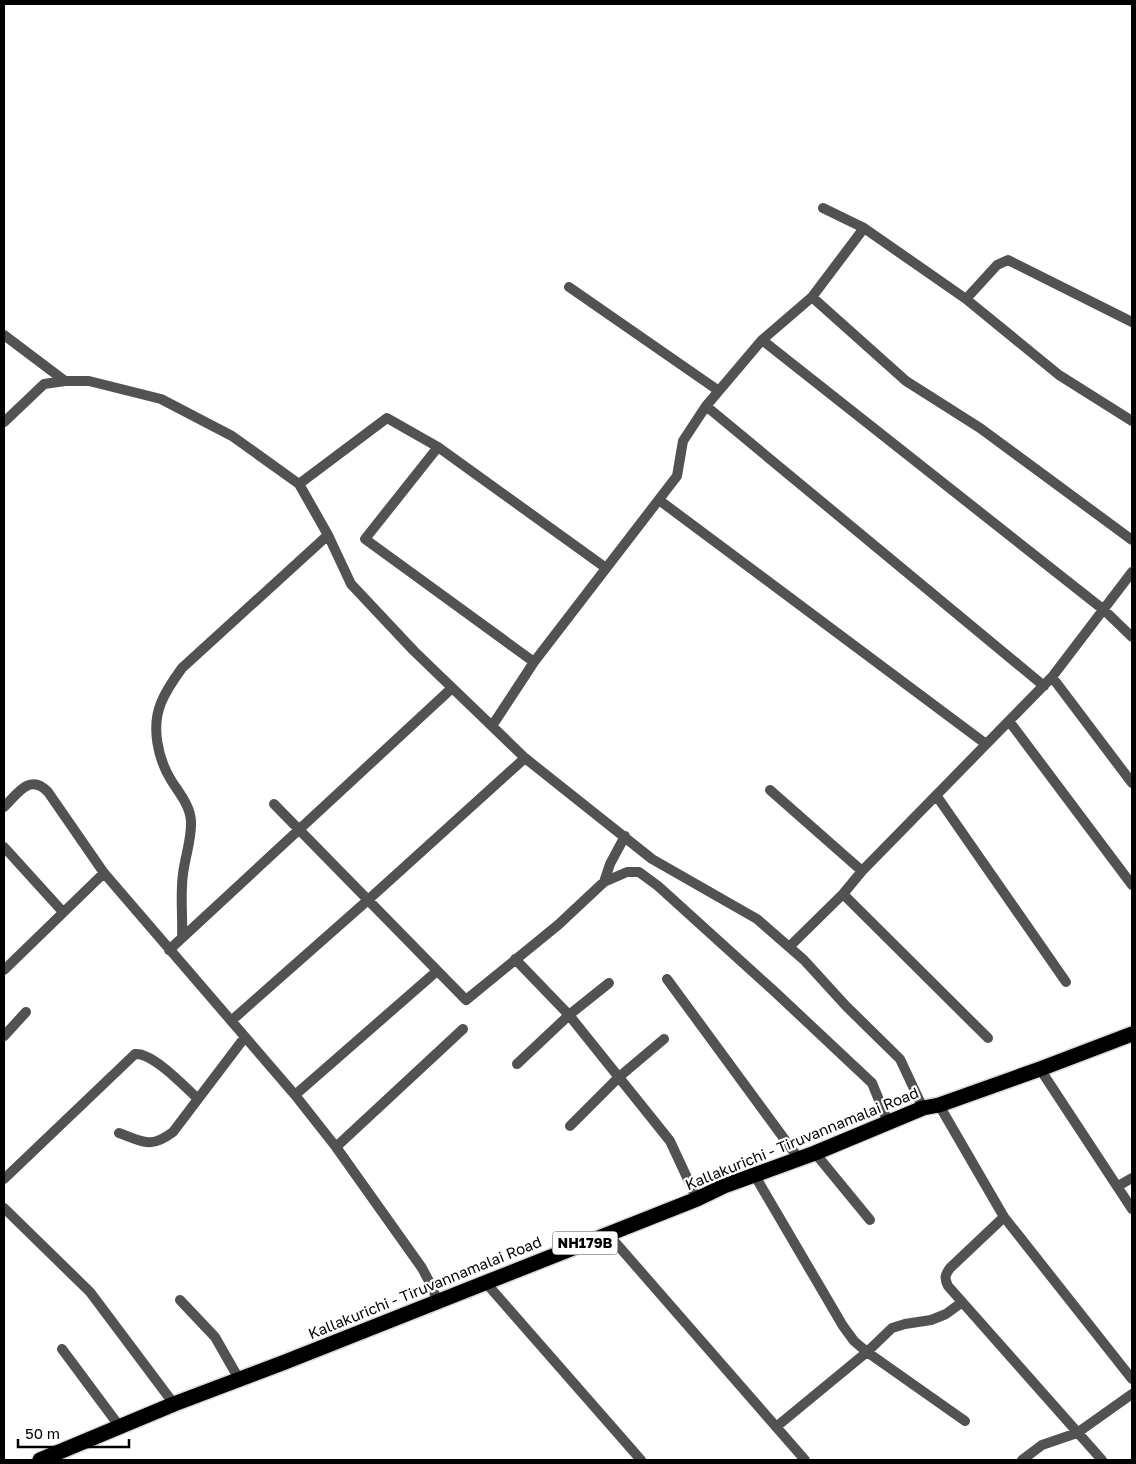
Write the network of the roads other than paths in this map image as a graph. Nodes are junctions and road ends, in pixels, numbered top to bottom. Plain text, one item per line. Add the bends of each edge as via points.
1 (823, 208) dead end
2 (864, 228) junction
3 (569, 287) dead end
4 (812, 296) junction
5 (966, 299) junction
6 (1132, 322) edge
7 (4, 335) edge
8 (762, 340) junction
9 (65, 381) junction
10 (719, 391) junction
11 (706, 406) junction
12 (1132, 421) edge
13 (4, 422) edge
14 (438, 447) junction
15 (298, 484) junction
16 (659, 500) junction
17 (328, 535) junction
18 (1132, 540) edge
19 (606, 568) junction
20 (1131, 577) edge
21 (1104, 610) junction
22 (1132, 637) edge
23 (534, 662) junction
24 (1052, 677) junction
25 (1044, 686) junction
26 (452, 688) junction
27 (1009, 721) junction
28 (492, 726) junction
29 (986, 744) junction
30 (525, 758) junction
31 (1132, 783) edge
32 (770, 790) dead end
33 (936, 795) junction
34 (274, 804) dead end
35 (4, 807) edge
36 (300, 830) junction
37 (624, 836) junction
38 (4, 847) edge
39 (862, 871) junction
40 (104, 873) junction
41 (604, 882) junction
42 (1132, 885) edge
43 (842, 894) junction
44 (368, 900) junction
45 (64, 912) junction
46 (182, 938) junction
47 (789, 947) junction
48 (170, 950) junction
49 (515, 959) junction
50 (6, 964) edge
51 (437, 971) junction
52 (667, 979) dead end
53 (1066, 982) dead end
54 (608, 983) dead end
55 (26, 1012) dead end
56 (569, 1015) junction
57 (231, 1021) junction
58 (462, 1029) dead end
59 (1132, 1034) edge
60 (4, 1036) edge
61 (246, 1037) junction
62 (664, 1038) dead end
63 (988, 1038) dead end
64 (517, 1064) dead end
65 (1040, 1069) junction
66 (619, 1077) junction
67 (295, 1095) junction
68 (197, 1098) junction
69 (938, 1105) junction
70 (923, 1108) junction
71 (888, 1122) junction
72 (570, 1126) dead end
73 (119, 1133) dead end
74 (336, 1147) junction
75 (815, 1153) junction
76 (799, 1159) junction
77 (755, 1176) junction
78 (1132, 1178) edge
79 (4, 1179) edge
80 (1118, 1186) junction
81 (697, 1200) junction
82 (4, 1208) edge
83 (1132, 1209) edge
84 (1004, 1217) junction
85 (870, 1220) dead end
86 (608, 1234) junction
87 (486, 1283) junction
88 (180, 1300) dead end
89 (438, 1302) junction
90 (961, 1303) junction
91 (62, 1348) dead end
92 (866, 1352) junction
93 (239, 1379) junction
94 (1132, 1379) edge
95 (1132, 1394) edge
96 (174, 1404) junction
97 (965, 1421) dead end
98 (120, 1427) junction
99 (776, 1427) junction
100 (1077, 1432) junction
101 (40, 1460) edge
102 (641, 1460) edge
103 (805, 1460) edge
104 (1022, 1460) edge
105 (1102, 1460) edge

1 - 2 street
2 - 4 street
2 - 5 street
3 - 10 street
4 - 8 street
4 - 18 street via 906,381 980,428
5 - 6 street via 997,265 1008,260
5 - 12 street via 1060,375
7 - 9 street
8 - 10 street
8 - 21 street
9 - 13 street via 44,384
9 - 15 street via 89,381 161,399 232,436
10 - 11 street
11 - 16 street via 683,441 678,476
11 - 25 street
14 - 15 street via 388,418
14 - 19 street
14 - 23 street via 365,539
15 - 17 street
16 - 19 street
16 - 29 street
17 - 26 street via 351,584
17 - 46 street via 182,668 160,704 156,720 162,762 188,808 191,822 183,875
19 - 23 street
20 - 21 street
21 - 22 street
21 - 24 street
23 - 28 street
24 - 25 street
24 - 31 street
25 - 27 street
26 - 28 street
26 - 36 street
27 - 29 street
27 - 42 street
28 - 30 street
29 - 33 street
30 - 37 street
30 - 44 street
32 - 39 street
33 - 39 street
33 - 53 street
34 - 36 street
35 - 40 street via 28,784 42,786
36 - 44 street
36 - 46 street
37 - 41 street
37 - 47 street via 652,859 757,919
38 - 45 street
39 - 43 street
40 - 45 street
40 - 48 street
41 - 49 street via 558,926
41 - 71 street via 627,872 639,872 658,886 872,1083
43 - 47 street
43 - 63 street
44 - 51 street
44 - 57 street
45 - 50 street
46 - 48 street
47 - 70 street via 900,1059
48 - 57 street
49 - 51 street via 466,1000
49 - 56 street
51 - 67 street
52 - 76 street
54 - 56 street
55 - 60 street
56 - 64 street
56 - 66 street
57 - 61 street
58 - 74 street
59 - 65 highway, Kallakurichi - Tiruvannamalai Road / NH179B
61 - 67 street
61 - 68 street
62 - 66 street
65 - 69 highway, Kallakurichi - Tiruvannamalai Road / NH179B
65 - 80 street
66 - 72 street
66 - 81 street via 670,1141
67 - 74 street
68 - 73 street via 173,1132 162,1139 153,1143
68 - 79 street via 156,1062 136,1054
69 - 70 highway, Kallakurichi - Tiruvannamalai Road / NH179B
69 - 84 street
70 - 71 highway, Kallakurichi - Tiruvannamalai Road / NH179B
71 - 75 highway, Kallakurichi - Tiruvannamalai Road / NH179B
74 - 89 street via 422,1268
75 - 76 highway, Kallakurichi - Tiruvannamalai Road / NH179B
75 - 85 street
76 - 77 highway, Kallakurichi - Tiruvannamalai Road / NH179B
77 - 81 highway, Kallakurichi - Tiruvannamalai Road / NH179B via 724,1186
77 - 92 street via 843,1326
78 - 80 street
80 - 83 street
81 - 86 highway, Kallakurichi - Tiruvannamalai Road / NH179B
82 - 96 street via 90,1292
84 - 90 street via 946,1274 948,1286
84 - 94 street
86 - 87 highway, Kallakurichi - Tiruvannamalai Road / NH179B
86 - 99 street
87 - 89 highway, Kallakurichi - Tiruvannamalai Road / NH179B
87 - 102 street
88 - 93 street via 215,1337
89 - 93 highway, Kallakurichi - Tiruvannamalai Road / NH179B
90 - 92 street via 932,1320 892,1328
90 - 100 street
91 - 98 street
92 - 97 street
92 - 99 street
93 - 96 highway, Kallakurichi - Tiruvannamalai Road / NH179B
95 - 100 street
96 - 98 highway, Kallakurichi - Tiruvannamalai Road / NH179B
98 - 101 highway, Kallakurichi - Tiruvannamalai Road / NH179B
99 - 103 street
100 - 104 street via 1042,1445
100 - 105 street

